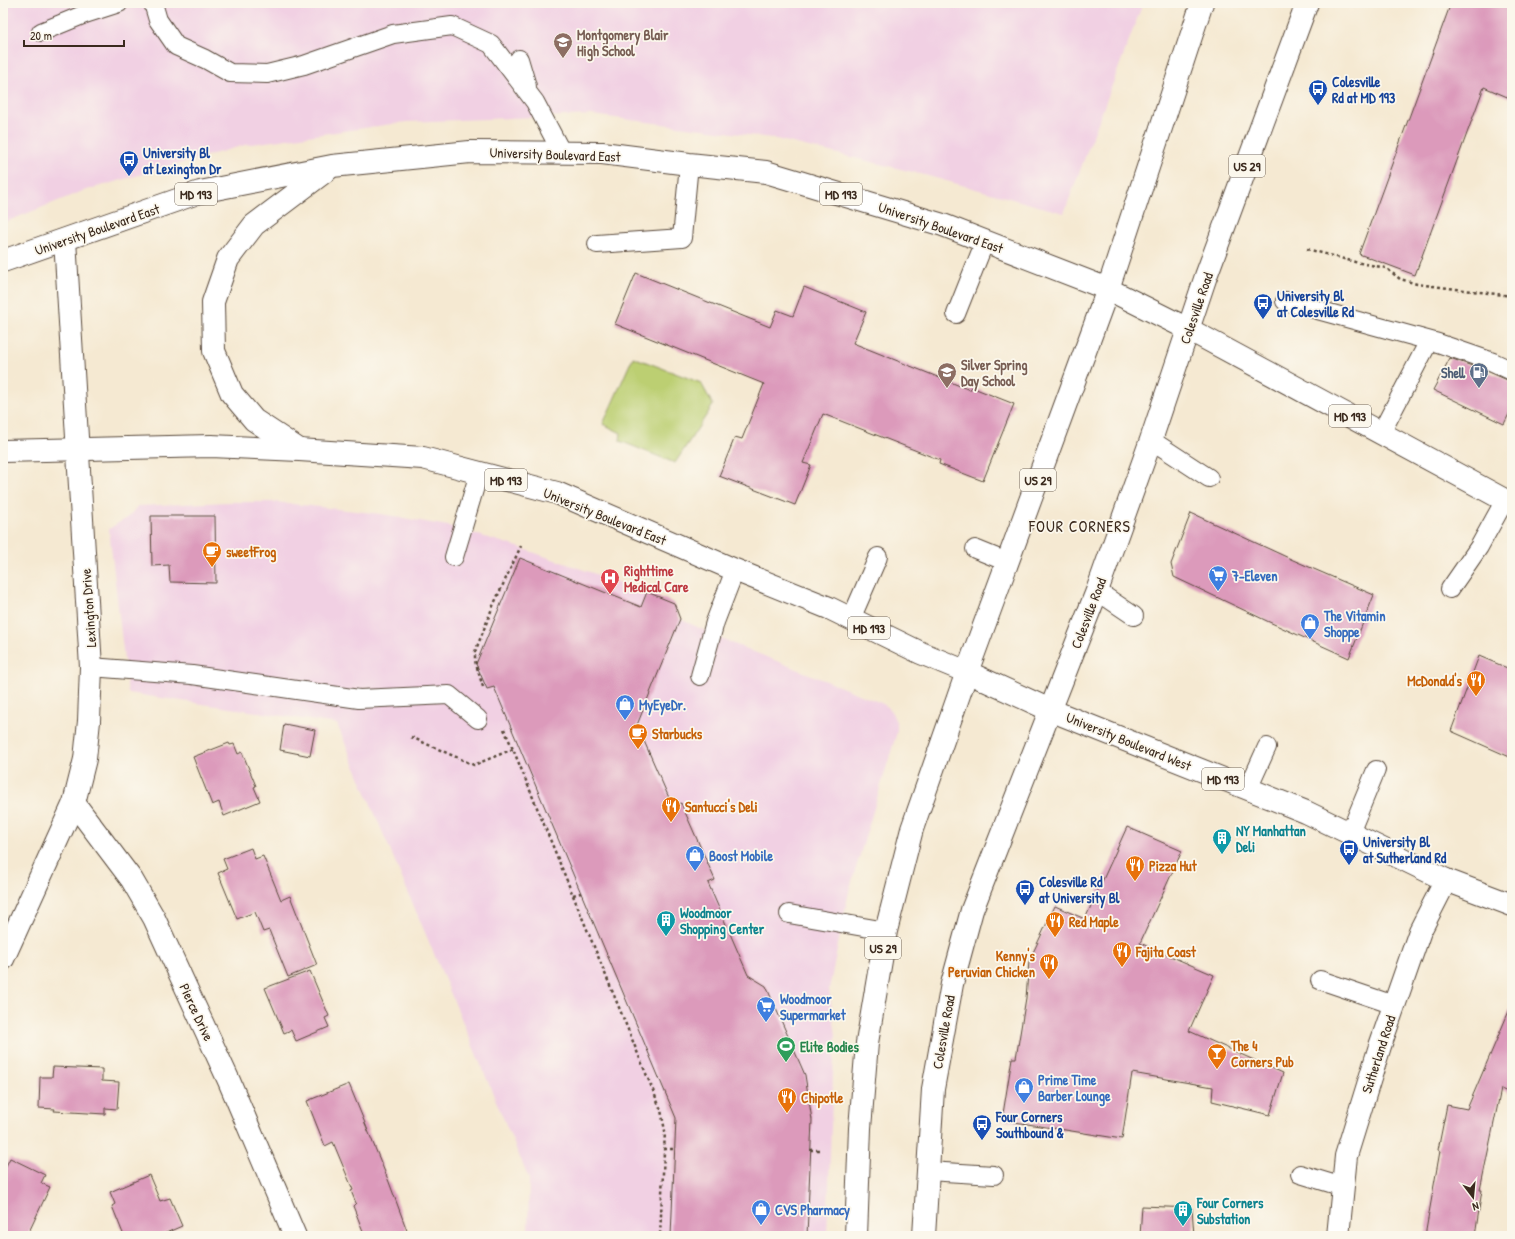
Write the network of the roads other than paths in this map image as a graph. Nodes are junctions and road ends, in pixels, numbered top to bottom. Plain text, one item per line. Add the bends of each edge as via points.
1 (119, 3) edge
2 (153, 3) edge
3 (1202, 3) edge
4 (1307, 3) edge
5 (41, 32) dead end
6 (519, 59) dead end
7 (530, 96) junction
8 (562, 153) junction
9 (689, 164) junction
10 (332, 166) junction
11 (65, 240) junction
12 (985, 241) junction
13 (597, 244) dead end
14 (3, 261) edge
15 (1108, 289) junction
16 (1285, 301) dead end
17 (956, 314) dead end
18 (1188, 329) junction
19 (1429, 341) junction
20 (1512, 371) edge
21 (1381, 433) junction
22 (1151, 440) junction
23 (77, 450) junction
24 (299, 450) junction
25 (3, 451) edge
26 (479, 473) junction
27 (1208, 478) dead end
28 (1509, 502) edge
29 (975, 550) dead end
30 (878, 556) dead end
31 (454, 557) dead end
32 (1007, 562) junction
33 (735, 570) junction
34 (1450, 589) dead end
35 (1097, 591) junction
36 (1134, 616) dead end
37 (851, 619) junction
38 (92, 667) junction
39 (967, 672) junction
40 (700, 676) dead end
41 (1050, 710) junction
42 (478, 719) dead end
43 (1267, 747) dead end
44 (1376, 770) dead end
45 (1248, 789) junction
46 (74, 803) junction
47 (1350, 833) junction
48 (1446, 880) junction
49 (1512, 905) edge
50 (789, 914) dead end
51 (886, 931) junction
52 (3, 959) edge
53 (1320, 980) dead end
54 (1394, 1005) junction
55 (928, 1171) junction
56 (1300, 1174) dead end
57 (994, 1175) dead end
58 (1343, 1187) junction
59 (294, 1236) edge
60 (856, 1236) edge
61 (924, 1236) edge
62 (1338, 1236) edge

1 - 5 lane
2 - 7 lane via 158,20 176,46 230,74 267,74 393,34 452,26 491,44
3 - 15 main road, US 29
4 - 18 main road, Colesville Road / US 29
6 - 7 lane
7 - 8 lane
8 - 9 main road, University Boulevard East / MD 193 via 602,153
8 - 10 main road, University Boulevard East / MD 193 via 470,152
9 - 12 main road, University Boulevard East / MD 193 via 766,172 943,224
9 - 13 lane via 682,238
10 - 11 main road, University Boulevard East / MD 193 via 200,192
10 - 24 main road via 254,225 228,259 214,302 214,351 232,394 254,420
11 - 14 main road, University Boulevard East / MD 193
11 - 23 main road, Lexington Drive
12 - 15 main road, University Boulevard East / MD 193
12 - 17 lane
15 - 18 main road, University Boulevard East / MD 193
15 - 32 main road, US 29
16 - 19 lane
18 - 21 main road, MD 193
18 - 22 main road, Colesville Road / US 29
19 - 20 lane via 1493,362
19 - 21 lane
21 - 28 main road, MD 193
22 - 27 lane
22 - 35 main road, Colesville Road / US 29
23 - 24 main road, University Boulevard East / MD 193 via 211,446
23 - 25 main road, University Boulevard East / MD 193
23 - 38 main road, Lexington Drive
24 - 26 main road, University Boulevard East / MD 193 via 423,458
26 - 31 lane
26 - 33 main road, University Boulevard East / MD 193 via 557,494
28 - 34 lane
29 - 32 lane
30 - 37 lane
32 - 39 main road, US 29
33 - 37 main road, University Boulevard East / MD 193
33 - 40 lane
35 - 36 lane
35 - 41 main road, Colesville Road / US 29
37 - 39 main road, University Boulevard East / MD 193
38 - 42 lane via 192,675 358,699 449,695
38 - 46 main road, Lexington Drive via 90,722 85,759
39 - 41 main road, University Boulevard West / MD 193
39 - 51 main road, US 29 via 912,830
41 - 45 main road, University Boulevard West / MD 193
41 - 55 main road, Colesville Road / US 29 via 972,910 952,984 933,1089
43 - 45 lane
44 - 47 lane
45 - 47 main road, University Boulevard West / MD 193
46 - 52 main road, Lexington Drive
46 - 59 main road, Pierce Drive via 132,880 154,918 229,1081
47 - 48 main road, University Boulevard West / MD 193
48 - 49 main road, University Boulevard West / MD 193
48 - 54 main road, Sutherland Road via 1420,931
50 - 51 lane
51 - 60 main road, US 29 via 867,1043 860,1128
53 - 54 lane
54 - 58 main road, Sutherland Road via 1346,1156
55 - 57 lane
55 - 61 main road, Colesville Road / US 29
56 - 58 lane
58 - 62 main road, Sutherland Road

